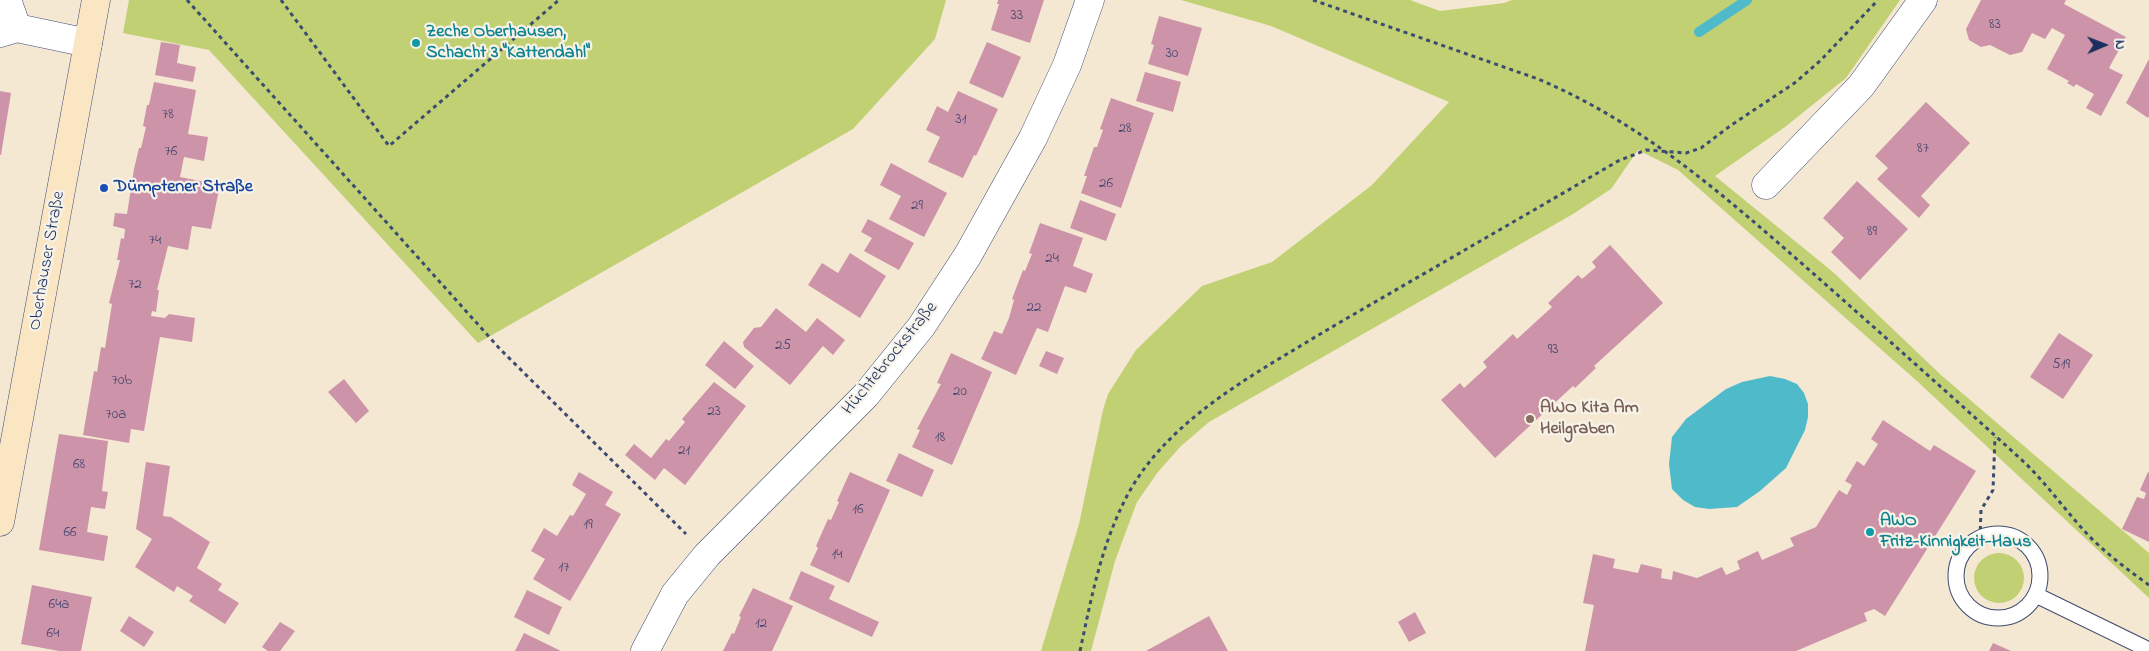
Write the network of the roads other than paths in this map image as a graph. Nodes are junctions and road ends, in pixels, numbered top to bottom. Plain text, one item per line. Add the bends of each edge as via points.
1 (7, 0) edge
2 (96, 0) edge
3 (1090, 0) edge
4 (1923, 0) edge
5 (9, 30) edge
6 (88, 43) junction
7 (1766, 185) dead end
8 (0, 522) edge
9 (2036, 595) junction
10 (2149, 650) edge
11 (645, 651) edge

1 - 5 street
2 - 6 street, Oberhauser Straße
3 - 11 street, Hüchtebrockstraße via 1067,65 1033,138 968,255 921,327 866,395 707,555 675,594
4 - 7 street via 1861,86
5 - 6 street
6 - 8 street, Oberhauser Straße
9 - 9 lane via 2041,578 2039,565 2026,544 2003,534 1990,534 1962,552 1956,568 1956,587 1960,598 1979,615 2007,618 2028,607
9 - 10 lane

